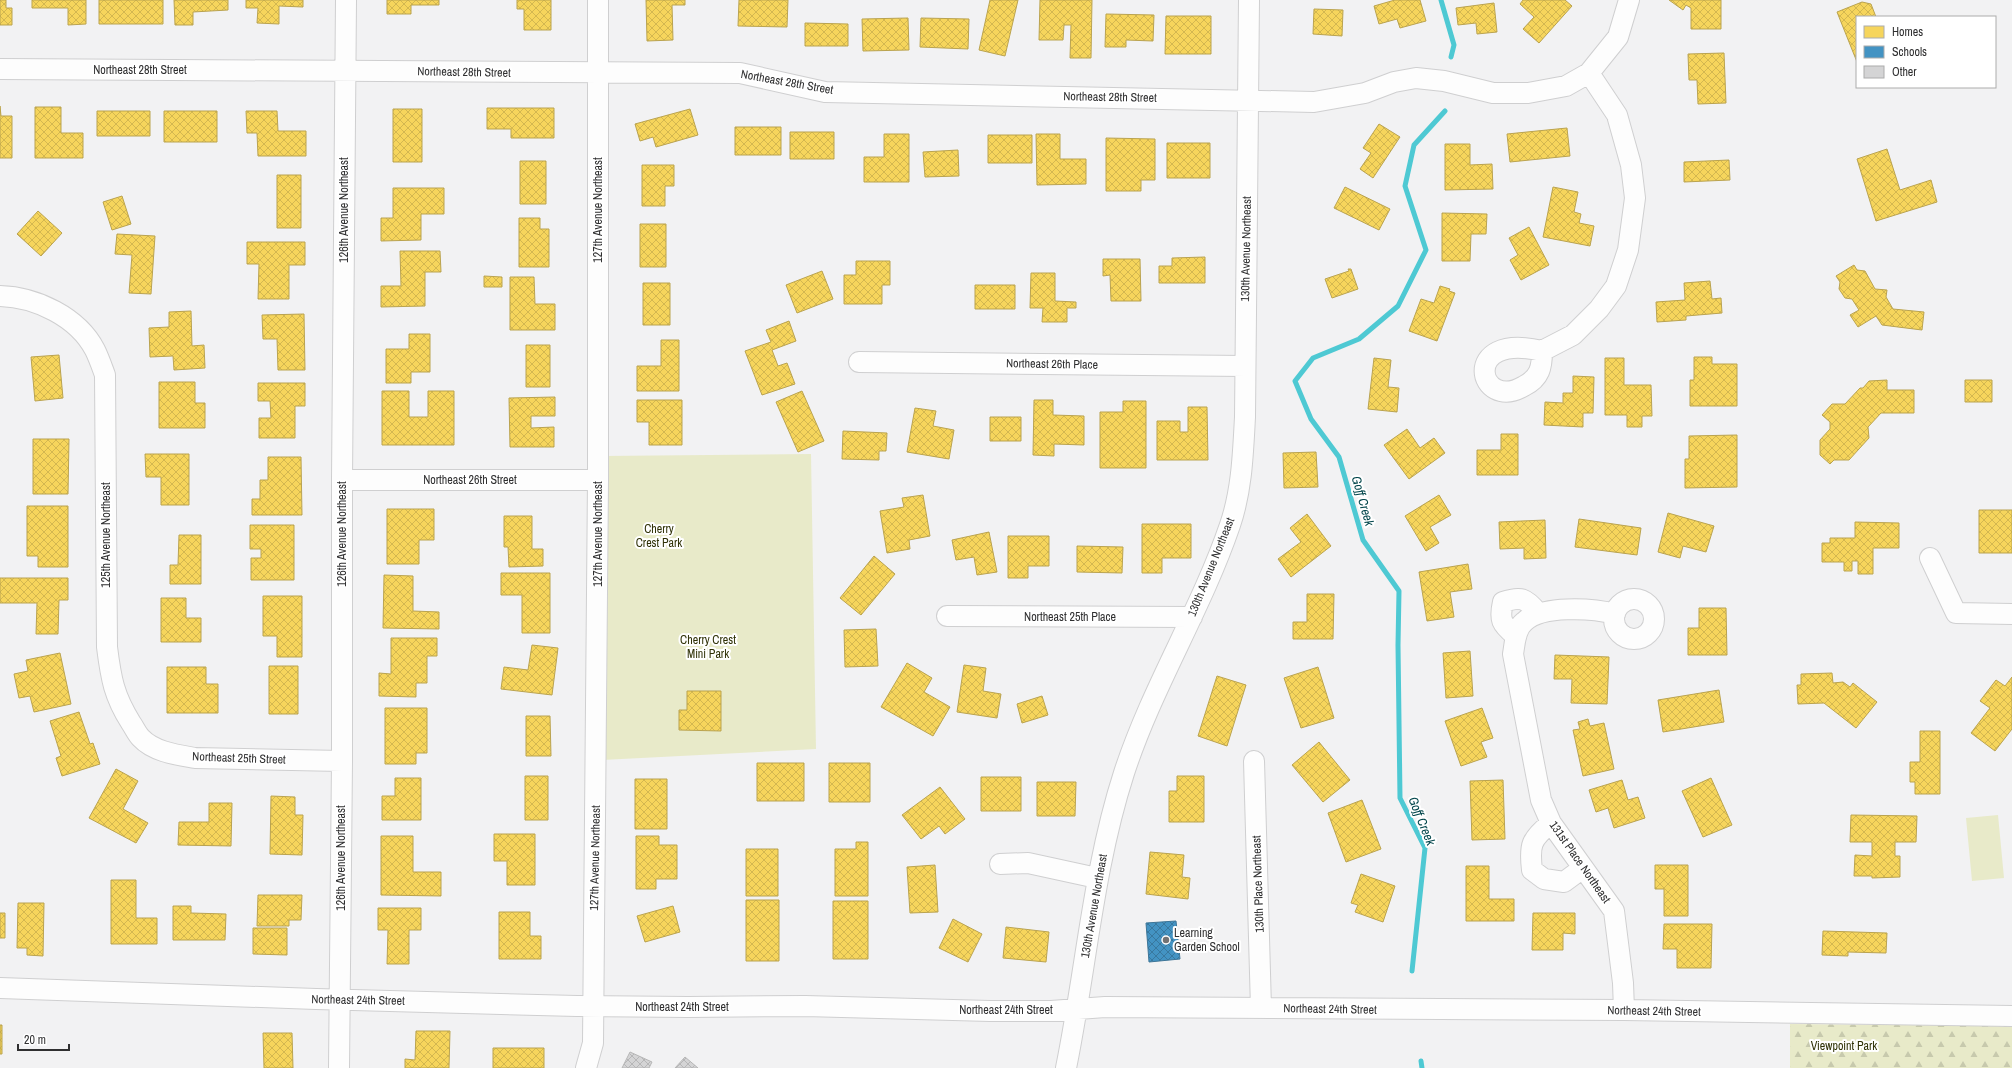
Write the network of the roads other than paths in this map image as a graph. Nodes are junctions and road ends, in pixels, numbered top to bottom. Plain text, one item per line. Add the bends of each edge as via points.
1 (346, 0) edge
2 (598, 0) edge
3 (1248, 0) edge
4 (1629, 0) edge
5 (0, 69) edge
6 (345, 71) junction
7 (598, 73) junction
8 (1589, 73) junction
9 (1248, 99) junction
10 (0, 296) edge
11 (1542, 351) dead end
12 (859, 362) dead end
13 (1245, 366) junction
14 (342, 480) junction
15 (598, 480) junction
16 (1930, 558) dead end
17 (1615, 614) dead end
18 (2012, 614) edge
19 (947, 616) dead end
20 (1192, 617) junction
21 (141, 738) joint
22 (342, 761) junction
23 (1254, 761) dead end
24 (1551, 823) junction
25 (1000, 864) dead end
26 (1583, 868) junction
27 (1097, 878) junction
28 (0, 988) edge
29 (341, 1000) junction
30 (593, 1006) junction
31 (1261, 1008) junction
32 (1078, 1009) junction
33 (1624, 1010) junction
34 (2012, 1016) edge
35 (339, 1068) edge
36 (586, 1068) edge
37 (1066, 1068) edge

1 - 6 street, 126th Avenue Northeast
2 - 7 street, 127th Avenue Northeast
3 - 9 street, 130th Avenue Northeast
4 - 8 street via 1618,37
5 - 6 street, Northeast 28th Street
6 - 7 street, Northeast 28th Street
6 - 14 street, 126th Avenue Northeast
7 - 9 street, Northeast 28th Street via 740,73 825,92
7 - 15 street, 127th Avenue Northeast
8 - 9 street, Northeast 28th Street via 1566,86 1528,93 1493,93 1444,81 1416,78 1394,82 1365,93 1314,102
8 - 11 street via 1617,115 1631,165 1635,198 1628,250 1616,286 1598,310 1573,335
9 - 13 street, 130th Avenue Northeast
10 - 21 street, 125th Avenue Northeast via 41,305 64,316 81,330 95,349 105,375 107,647 111,678 120,704
12 - 13 street, Northeast 26th Place
13 - 20 street, 130th Avenue Northeast via 1241,477 1230,524
14 - 15 street, Northeast 26th Street
14 - 22 street, 126th Avenue Northeast
15 - 30 street, 127th Avenue Northeast
16 - 18 street via 1956,613
17 - 24 street, 131st Place Northeast via 1555,610 1525,624 1513,654 1541,800
19 - 20 street, Northeast 25th Place
20 - 27 street, 130th Avenue Northeast via 1143,721 1124,774
21 - 22 street, Northeast 25th Street via 154,747 172,754 195,758
22 - 29 street, 126th Avenue Northeast
23 - 31 street, 130th Place Northeast
24 - 26 street, 131st Place Northeast
24 - 26 street via 1538,834 1530,851 1532,870 1544,879 1564,882
25 - 27 street via 1028,863
26 - 33 street, 131st Place Northeast via 1614,911
27 - 32 street, 130th Avenue Northeast
28 - 29 street, Northeast 24th Street
29 - 30 street, Northeast 24th Street
29 - 35 street, 126th Avenue Northeast
30 - 32 street, Northeast 24th Street via 805,1006 990,1011
30 - 36 street, 127th Avenue Northeast via 593,1043
31 - 32 street, Northeast 24th Street
31 - 33 street, Northeast 24th Street
32 - 37 street, 130th Avenue Northeast
33 - 34 street, Northeast 24th Street

